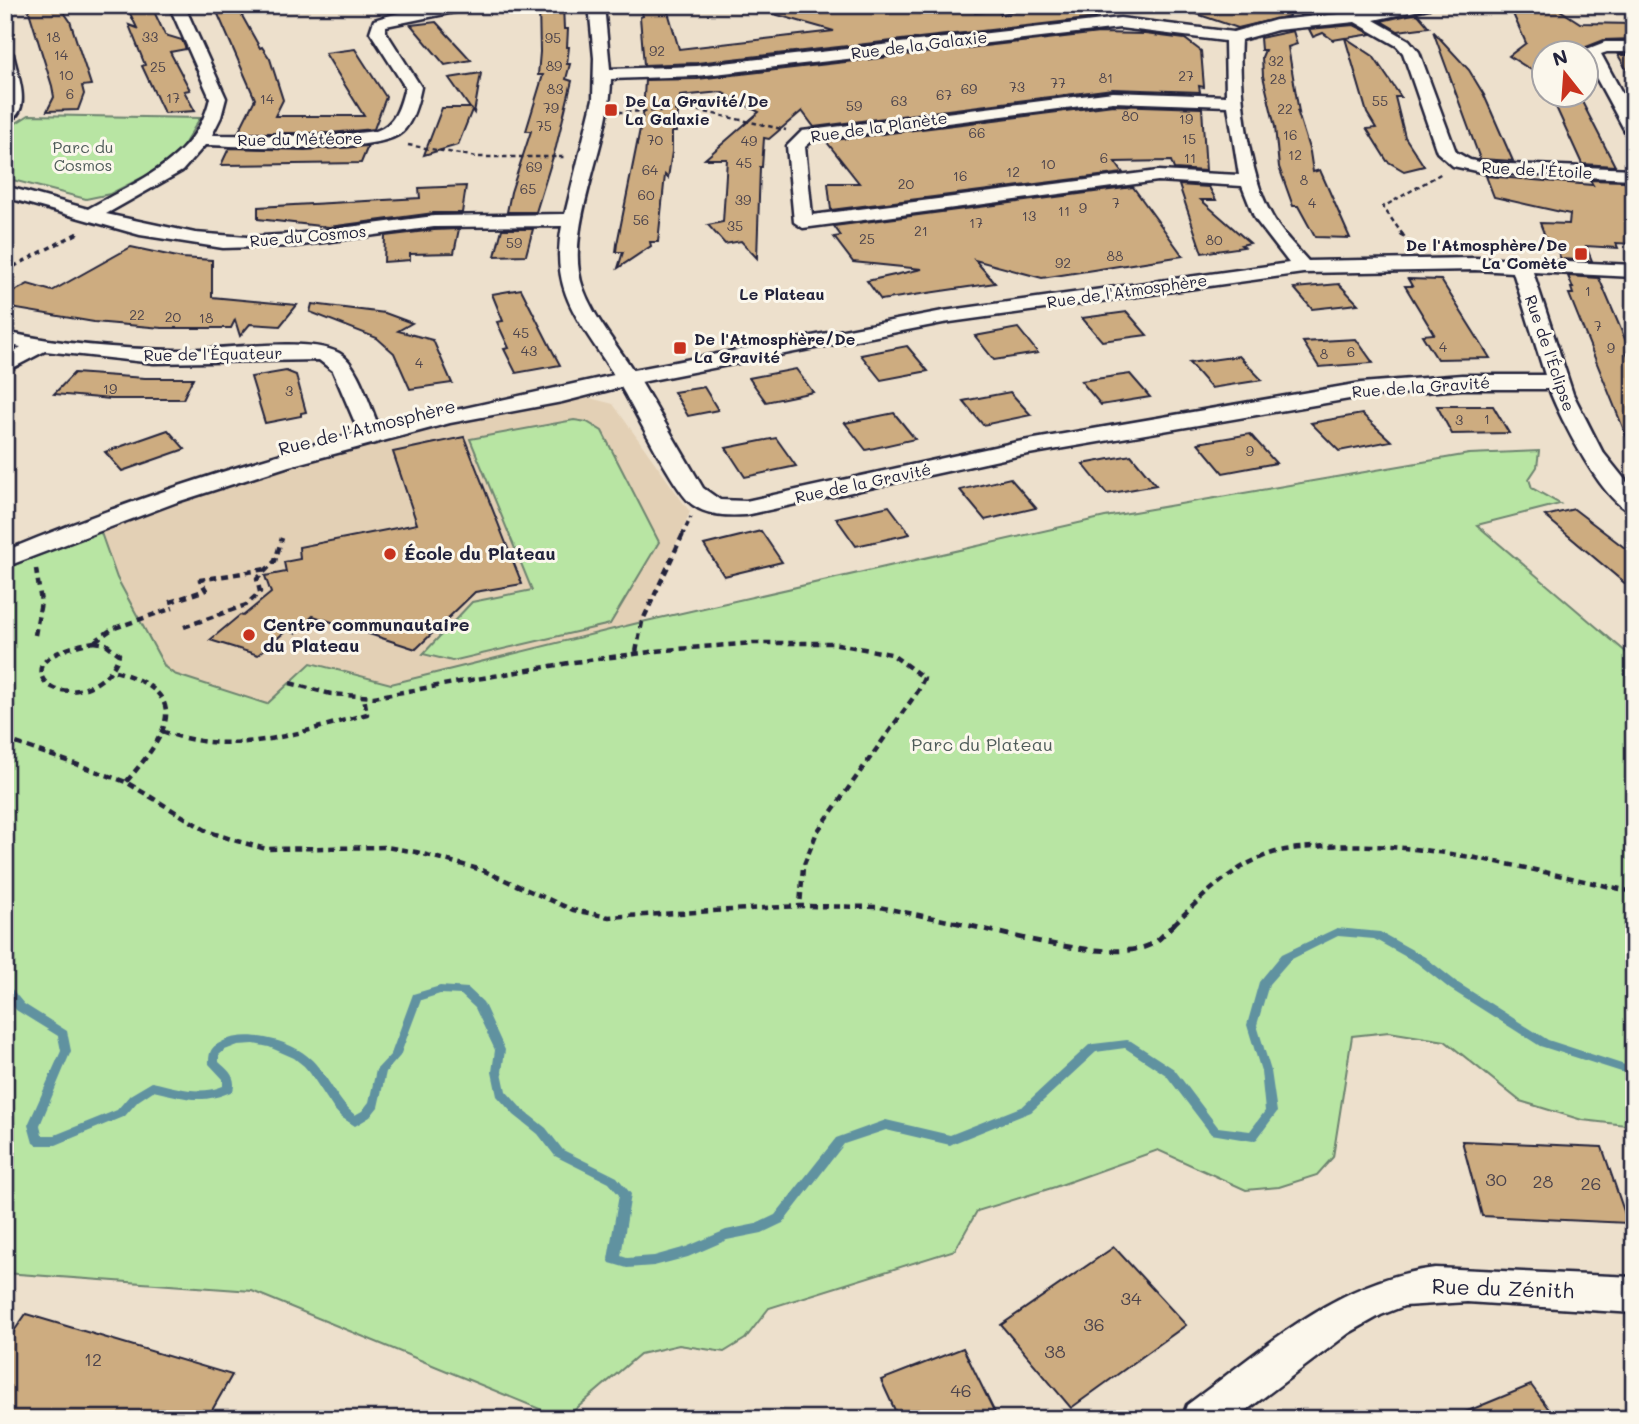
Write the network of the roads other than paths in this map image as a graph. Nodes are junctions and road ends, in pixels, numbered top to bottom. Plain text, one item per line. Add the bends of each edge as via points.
1 (176, 5) edge
2 (469, 5) edge
3 (596, 5) edge
4 (1118, 5) edge
5 (1424, 5) edge
6 (1359, 18) junction
7 (1120, 23) junction
8 (1233, 37) junction
9 (1634, 47) edge
10 (5, 54) edge
11 (604, 74) junction
12 (1237, 101) junction
13 (5, 117) edge
14 (1634, 131) edge
15 (198, 140) junction
16 (1634, 174) edge
17 (1247, 181) junction
18 (5, 191) edge
19 (98, 217) junction
20 (574, 220) junction
21 (1521, 266) junction
22 (1303, 267) junction
23 (1634, 271) edge
24 (5, 338) edge
25 (42, 344) junction
26 (5, 366) edge
27 (627, 377) junction
28 (1557, 382) junction
29 (369, 431) junction
30 (1634, 506) edge
31 (15, 556) edge
32 (1634, 1295) edge
33 (1202, 1419) edge

1 - 15 street via 218,98 217,109
2 - 15 street, Rue du Météore via 379,23 378,32 413,87 398,126 386,134 369,139
3 - 11 street
4 - 7 street
5 - 6 street
6 - 8 street via 1276,25
6 - 16 street, Rue de l'Étoile via 1411,52 1446,152 1460,163
7 - 8 street, Rue de la Galaxie
7 - 11 street, Rue de la Galaxie via 697,71
8 - 12 street
9 - 14 street via 1605,47 1592,56
10 - 13 street via 15,103
11 - 20 street via 600,112
12 - 17 street
12 - 17 street, Rue de la Planète via 1113,97 808,135 796,146 803,222 1158,176
15 - 19 street via 176,167
17 - 22 street via 1260,212
18 - 19 street, Rue du Cosmos
19 - 20 street, Rue du Cosmos via 174,236 253,243 442,221
20 - 27 street via 568,253 573,293
21 - 22 street, Rue de l'Atmosphère
21 - 23 street, Rue de l'Atmosphère
21 - 28 street, Rue de l'Éclipse
22 - 27 street, Rue de l'Atmosphère via 943,317
24 - 25 street, Rue de l'Équateur
25 - 26 street
25 - 29 street, Rue de l'Équateur via 115,355 298,352 330,356 342,369
27 - 28 street, Rue de la Gravité via 699,499 726,509 1017,449 1361,390 1462,382
27 - 29 street, Rue de l'Atmosphère via 593,377
28 - 30 street, Rue de l'Éclipse via 1587,448
29 - 31 street, Rue de l'Atmosphère via 117,513
32 - 33 street, Rue du Zénith via 1467,1285 1404,1289 1335,1320

